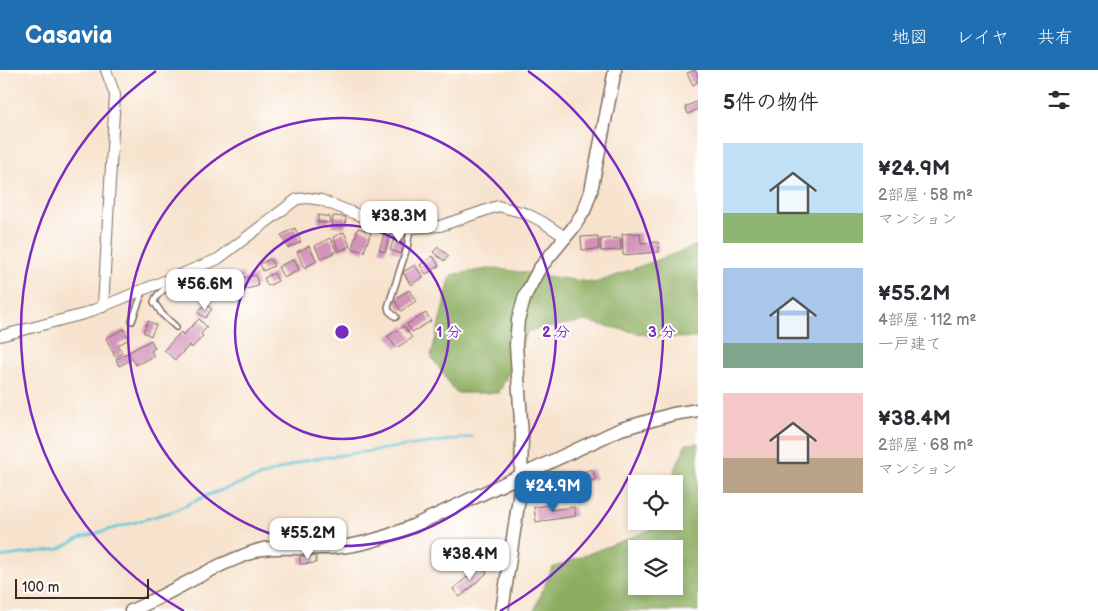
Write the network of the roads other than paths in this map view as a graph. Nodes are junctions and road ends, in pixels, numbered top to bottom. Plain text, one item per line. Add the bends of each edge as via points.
1 (106, 70) edge
2 (615, 70) edge
3 (410, 229) junction
4 (565, 237) junction
5 (176, 277) junction
6 (193, 283) dead end
7 (143, 290) junction
8 (103, 307) junction
9 (396, 317) dead end
10 (132, 321) dead end
11 (176, 327) dead end
12 (0, 336) edge
13 (698, 410) edge
14 (521, 476) junction
15 (131, 611) edge
16 (502, 611) edge

1 - 8 street via 115,95
2 - 4 street via 591,191 584,210
3 - 4 street via 440,226 498,206 525,213
3 - 5 street via 376,222 321,200 297,199 218,258
3 - 9 lane via 388,307
4 - 14 street via 539,270 525,296 518,320
5 - 6 lane
5 - 7 street
5 - 11 lane via 174,283 155,297 154,302
7 - 8 street
7 - 10 lane
8 - 12 street
13 - 14 street via 621,429
14 - 15 street via 380,540 348,547 262,550 243,556
14 - 16 street

